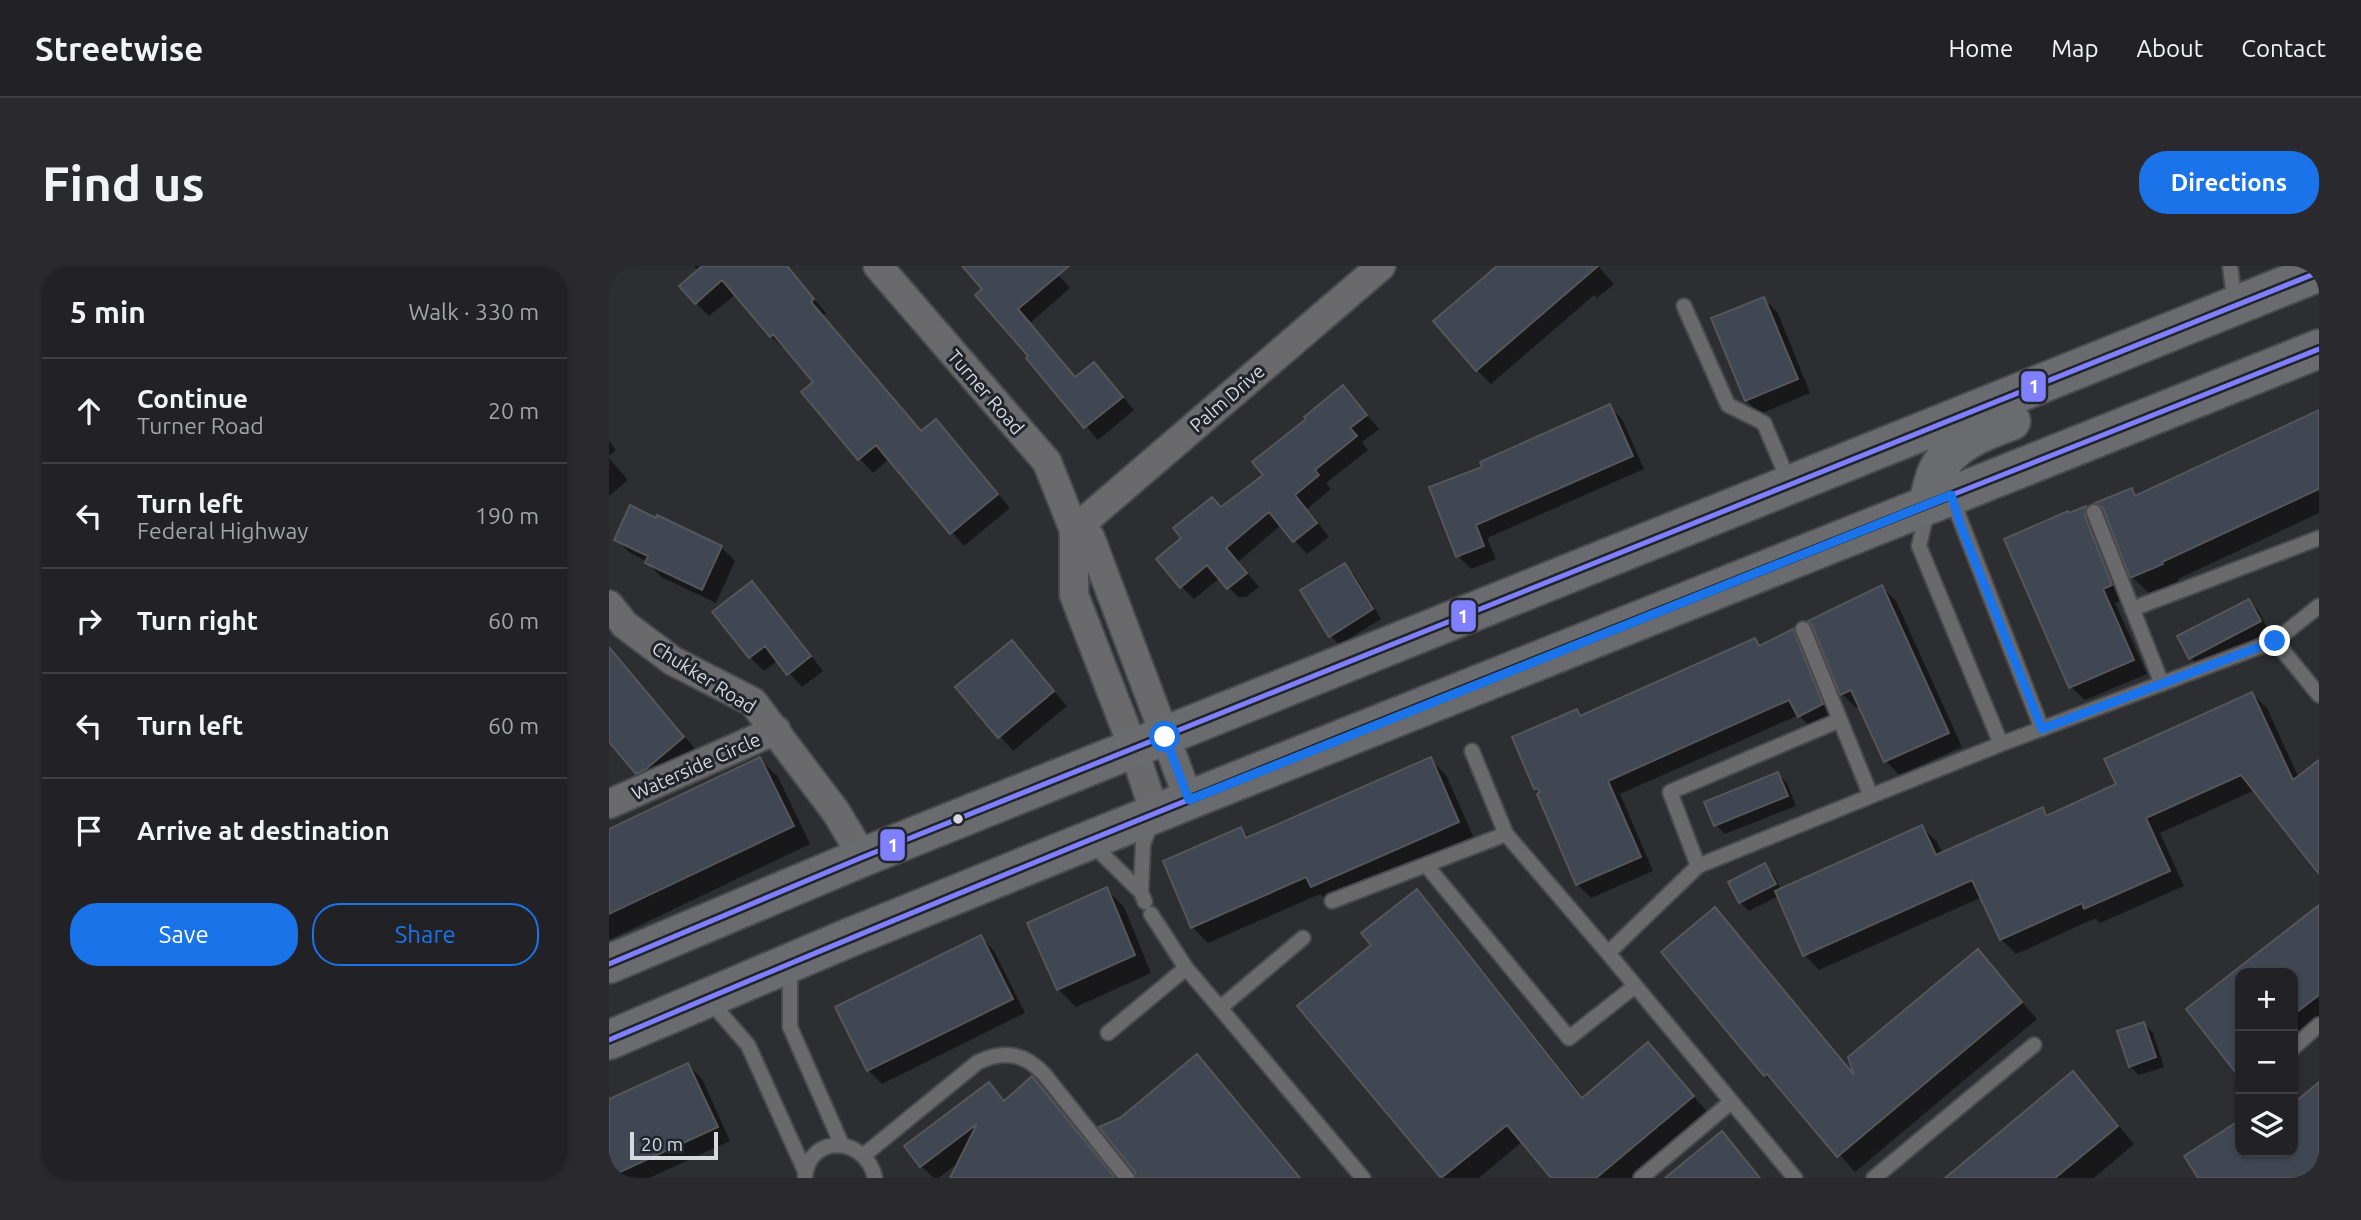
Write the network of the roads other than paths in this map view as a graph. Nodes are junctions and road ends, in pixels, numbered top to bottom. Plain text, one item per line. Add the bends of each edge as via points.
1 (879, 266) edge
2 (1381, 266) edge
3 (2229, 266) edge
4 (2308, 277) edge
5 (1684, 306) dead end
6 (2235, 306) junction
7 (2319, 349) edge
8 (1790, 484) junction
9 (1940, 500) junction
10 (2094, 512) dead end
11 (1074, 530) junction
12 (2319, 538) edge
13 (609, 605) edge
14 (2319, 606) edge
15 (2132, 609) junction
16 (1803, 629) dead end
17 (2275, 641) junction
18 (2162, 684) junction
19 (2319, 695) edge
20 (1840, 720) junction
21 (2042, 729) junction
22 (776, 730) junction
23 (1149, 744) junction
24 (2001, 744) junction
25 (1472, 751) dead end
26 (1871, 796) junction
27 (611, 799) edge
28 (1172, 807) junction
29 (1506, 834) junction
30 (1089, 841) junction
31 (863, 858) junction
32 (1426, 865) junction
33 (1697, 866) junction
34 (1332, 901) dead end
35 (1146, 902) junction
36 (1303, 939) dead end
37 (1608, 953) junction
38 (790, 962) junction
39 (609, 964) edge
40 (1186, 968) junction
41 (1636, 986) junction
42 (707, 998) junction
43 (1220, 1008) junction
44 (2319, 1025) edge
45 (1108, 1033) dead end
46 (609, 1040) edge
47 (2298, 1044) edge
48 (2034, 1045) dead end
49 (1731, 1102) junction
50 (842, 1144) junction
51 (864, 1155) junction
52 (805, 1175) edge
53 (874, 1178) edge
54 (1127, 1178) edge
55 (1363, 1178) edge
56 (1641, 1178) edge
57 (1795, 1178) edge
58 (1874, 1178) edge

1 - 11 street, Turner Road via 1047,462
2 - 11 street, Palm Drive
3 - 6 lane
4 - 6 main road
4 - 9 main road via 2291,307 1980,433 1956,447 1938,468
5 - 8 lane via 1728,405 1763,423
6 - 8 main road
7 - 9 main road
8 - 23 main road
9 - 21 lane via 1962,529
9 - 24 lane via 1919,546
9 - 28 main road
10 - 15 lane
11 - 23 street, Turner Road via 1090,537
12 - 15 lane
13 - 22 street, Chukker Road via 625,625 673,661 753,702
14 - 17 lane
15 - 18 lane
16 - 20 lane
17 - 18 lane
17 - 19 lane
18 - 21 lane
20 - 26 lane
20 - 33 lane via 1669,792
21 - 24 lane
22 - 27 street, Waterside Circle
22 - 31 street, Chukker Road via 836,812
23 - 28 street, Turner Road
23 - 31 main road
24 - 26 lane
25 - 29 lane
26 - 33 lane
28 - 30 main road
28 - 35 lane via 1143,844
29 - 32 lane
29 - 37 lane
30 - 35 lane
30 - 38 main road
31 - 39 main road
32 - 34 lane
32 - 41 lane via 1569,1038
33 - 37 lane
35 - 40 lane
36 - 43 lane
37 - 41 lane
38 - 42 main road
38 - 50 lane via 790,1027
40 - 43 lane
40 - 45 lane
41 - 49 lane
42 - 46 main road
42 - 52 lane via 748,1045
43 - 55 lane
44 - 47 lane
48 - 58 lane
49 - 56 lane
49 - 57 lane
50 - 51 lane
50 - 52 lane via 818,1152
51 - 53 lane
51 - 54 lane via 978,1062 1006,1053 1021,1056 1044,1074

